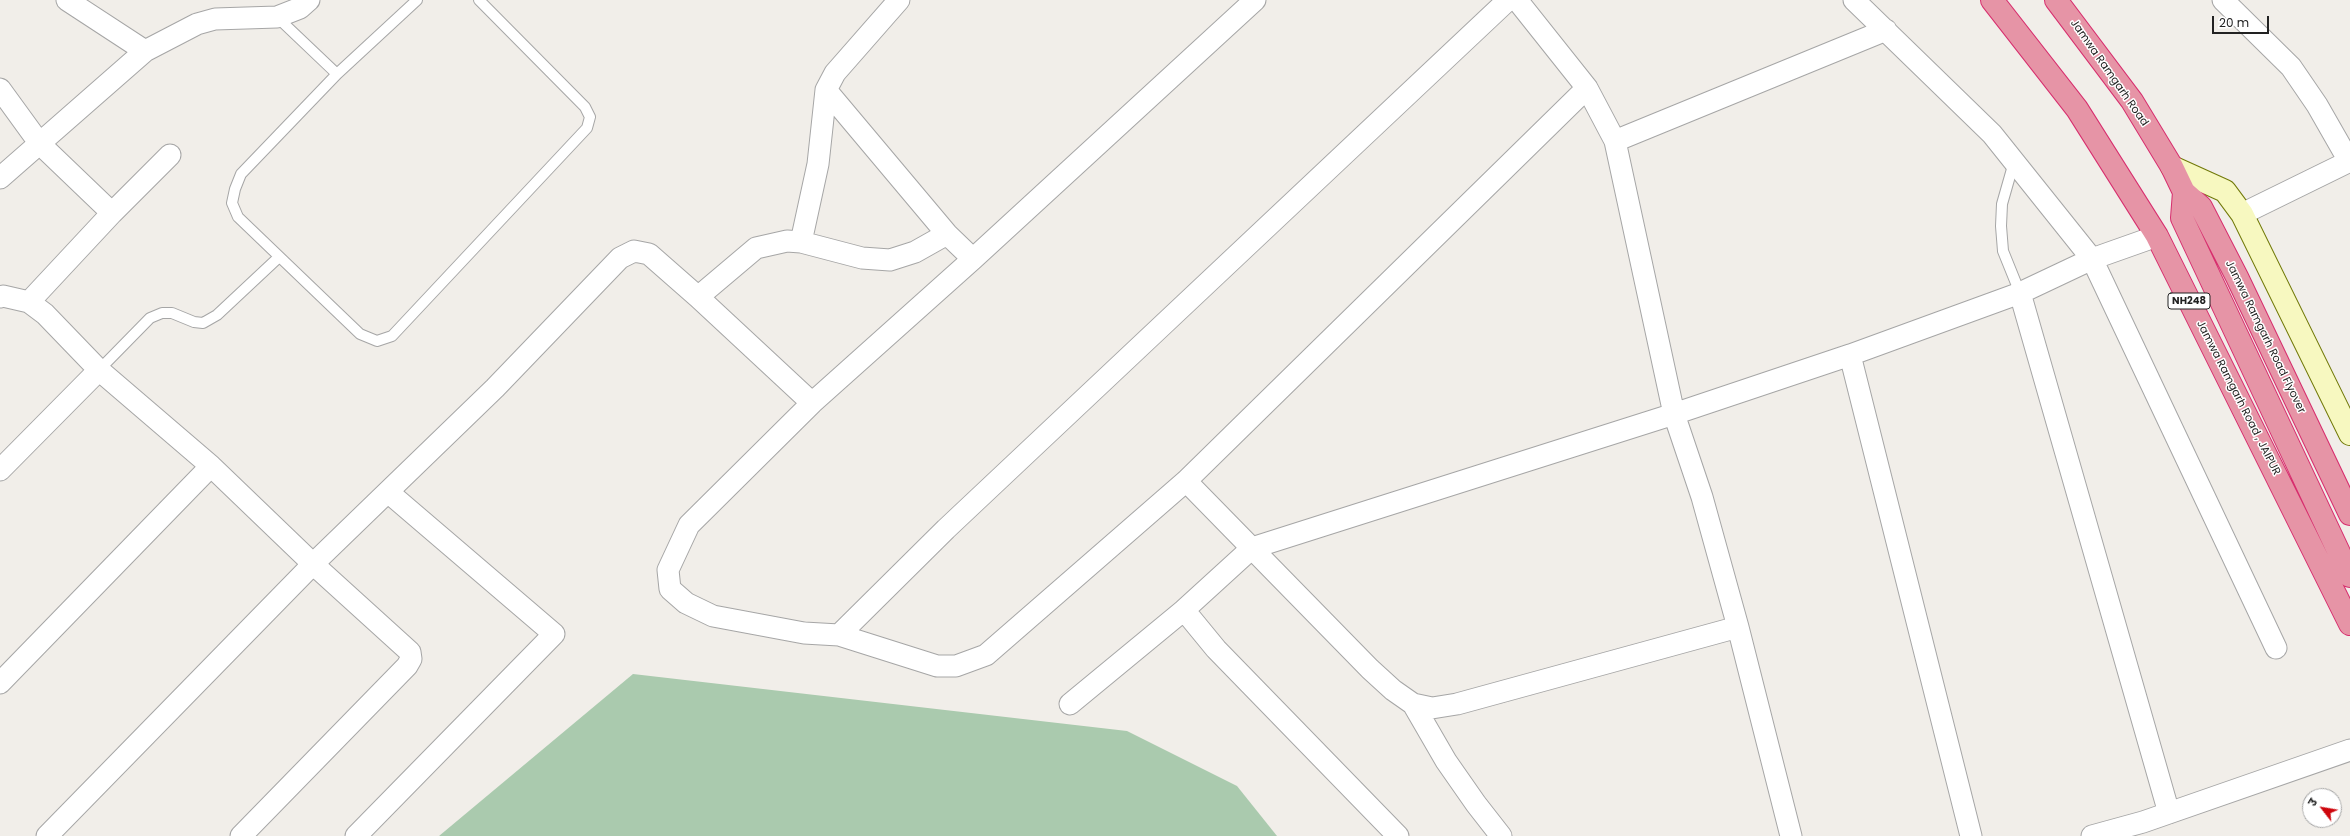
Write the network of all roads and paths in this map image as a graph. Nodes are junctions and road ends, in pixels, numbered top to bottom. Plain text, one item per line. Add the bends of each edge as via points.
1 (67, 0) edge
2 (309, 0) edge
3 (417, 0) edge
4 (479, 0) edge
5 (899, 0) edge
6 (1255, 0) edge
7 (1508, 0) edge
8 (1517, 0) edge
9 (1854, 0) edge
10 (1992, 0) edge
11 (2056, 0) edge
12 (2223, 0) edge
13 (277, 17) junction
14 (1886, 30) junction
15 (146, 51) junction
16 (337, 74) junction
17 (1587, 88) junction
18 (0, 90) edge
19 (826, 90) junction
20 (1615, 141) junction
21 (40, 144) junction
22 (170, 155) dead end
23 (2350, 161) edge
24 (2014, 162) junction
25 (2172, 167) junction
26 (0, 178) edge
27 (2184, 192) junction
28 (112, 213) junction
29 (2242, 214) junction
30 (947, 234) junction
31 (2157, 236) junction
32 (801, 242) junction
33 (279, 257) junction
34 (973, 259) junction
35 (2092, 259) junction
36 (2020, 293) junction
37 (698, 297) junction
38 (0, 298) edge
39 (29, 302) junction
40 (1850, 354) junction
41 (99, 370) junction
42 (812, 403) junction
43 (1674, 414) junction
44 (2350, 434) edge
45 (211, 466) junction
46 (0, 470) edge
47 (1186, 481) junction
48 (388, 492) junction
49 (2350, 514) edge
50 (1252, 548) junction
51 (313, 564) junction
52 (2350, 576) edge
53 (1184, 610) junction
54 (2350, 624) edge
55 (1738, 627) junction
56 (839, 635) junction
57 (2276, 648) dead end
58 (0, 683) edge
59 (1070, 704) dead end
60 (1413, 704) junction
61 (2350, 750) edge
62 (2169, 813) junction
63 (47, 836) edge
64 (240, 836) edge
65 (356, 836) edge
66 (1398, 836) edge
67 (1501, 836) edge
68 (1791, 836) edge
69 (1971, 836) edge
70 (2092, 836) edge

1 - 15 street
2 - 13 street via 300,8
3 - 16 lane
4 - 33 lane via 585,107 590,117 587,128 392,336 377,341 360,334
5 - 19 street via 836,73
6 - 34 street
7 - 56 street via 946,529
8 - 17 street
9 - 14 street
10 - 31 highway, Jamwa Ramgarh Road , JAIPUR / NH248 via 2077,109
11 - 25 highway, Jamwa Ramgarh Road via 2132,100
12 - 23 street via 2291,67
13 - 15 street via 215,19 197,24
13 - 16 lane
14 - 20 street
14 - 24 street via 1992,134
15 - 21 street
16 - 33 lane via 242,174 235,189 232,203 238,217
17 - 20 street
17 - 47 street
18 - 21 street
19 - 30 street
19 - 32 street via 818,164
20 - 43 street
21 - 26 street
21 - 28 street
22 - 28 street
23 - 29 street
24 - 35 street
24 - 36 lane via 2002,204 2001,226 2003,251
25 - 27 highway, Jamwa Ramgarh Road Flyover
25 - 29 main road via 2225,191
27 - 49 highway, Jamwa Ramgarh Road Flyover via 2201,207
27 - 52 highway via 2182,218
28 - 39 street
29 - 44 main road
30 - 32 street via 915,252 890,260 862,258
30 - 34 street
31 - 35 street
31 - 54 highway, Jamwa Ramgarh Road , JAIPUR / NH248
32 - 37 street via 787,241 756,248
33 - 41 lane via 217,316 203,322 194,322 172,313 162,313 150,318
34 - 42 street
35 - 36 street
35 - 57 street
36 - 40 street
36 - 62 street
37 - 42 street
37 - 48 street via 649,254 634,251 620,258 495,388
38 - 39 street via 3,296
39 - 41 street
40 - 43 street
40 - 69 street
41 - 45 street
41 - 46 street
42 - 56 street via 689,525 668,570 670,589 686,603 713,616 804,633
43 - 50 street
43 - 55 street via 1702,497
45 - 51 street
45 - 58 street
47 - 50 street
47 - 56 street via 986,655 956,666 937,666
48 - 51 street
48 - 65 street via 554,634
50 - 53 street
50 - 60 street via 1370,669
51 - 63 street
51 - 64 street via 410,652 411,659
53 - 59 street
53 - 66 street via 1216,649
55 - 60 street via 1457,704 1432,708
55 - 68 street
60 - 67 street via 1450,767
61 - 62 street
62 - 70 street

